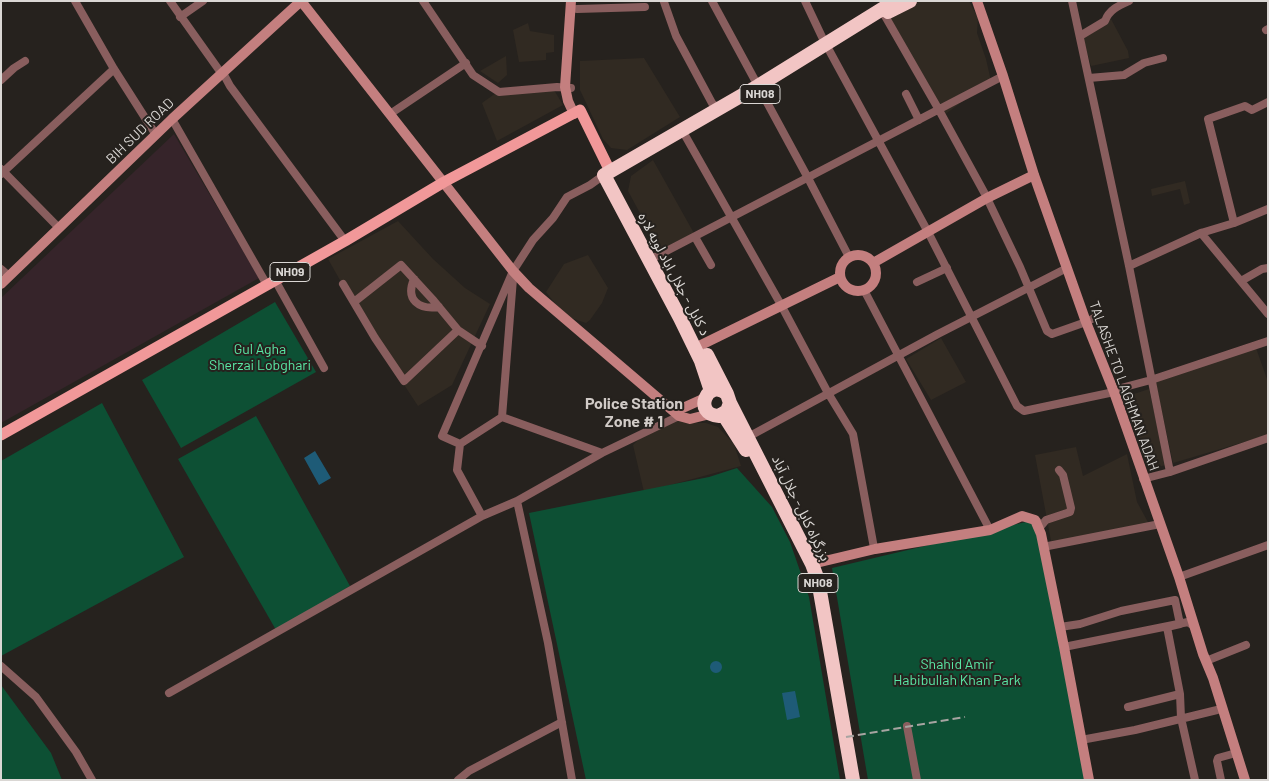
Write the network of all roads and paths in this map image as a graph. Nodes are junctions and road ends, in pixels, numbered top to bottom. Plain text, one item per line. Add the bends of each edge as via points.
1 (75, 1) edge
2 (170, 1) edge
3 (202, 1) edge
4 (301, 1) edge
5 (423, 1) edge
6 (712, 1) edge
7 (805, 1) edge
8 (910, 1) edge
9 (976, 1) edge
10 (1072, 1) edge
11 (1128, 1) edge
12 (664, 2) edge
13 (575, 4) edge
14 (645, 7) dead end
15 (885, 7) edge
16 (180, 17) junction
17 (1080, 36) junction
18 (828, 47) junction
19 (1163, 58) dead end
20 (25, 61) dead end
21 (466, 63) junction
22 (114, 69) junction
23 (223, 73) junction
24 (1003, 76) junction
25 (1088, 78) junction
26 (1, 80) edge
27 (568, 87) junction
28 (760, 89) junction
29 (906, 94) dead end
30 (1268, 102) edge
31 (718, 108) junction
32 (939, 110) junction
33 (577, 112) junction
34 (390, 114) junction
35 (172, 120) junction
36 (919, 120) junction
37 (684, 133) junction
38 (156, 135) junction
39 (880, 140) junction
40 (2, 172) edge
41 (1034, 175) junction
42 (609, 176) junction
43 (808, 178) junction
44 (444, 182) junction
45 (987, 198) junction
46 (1268, 209) edge
47 (732, 217) junction
48 (1234, 224) junction
49 (59, 228) junction
50 (928, 232) junction
51 (1201, 234) junction
52 (695, 237) junction
53 (345, 241) junction
54 (655, 257) junction
55 (849, 257) junction
56 (873, 263) junction
57 (711, 264) dead end
58 (1129, 266) junction
59 (947, 268) junction
60 (1068, 268) junction
61 (1268, 268) edge
62 (513, 271) junction
63 (4, 276) edge
64 (840, 277) junction
65 (414, 279) junction
66 (1241, 281) junction
67 (271, 282) junction
68 (917, 282) dead end
69 (342, 284) dead end
70 (1029, 288) junction
71 (864, 290) junction
72 (354, 302) junction
73 (781, 306) junction
74 (439, 307) junction
75 (1268, 314) edge
76 (971, 317) junction
77 (1091, 320) junction
78 (458, 330) junction
79 (1268, 341) edge
80 (701, 345) junction
81 (482, 346) junction
82 (899, 355) junction
83 (324, 368) dead end
84 (1151, 380) junction
85 (1114, 392) junction
86 (828, 393) junction
87 (708, 394) junction
88 (723, 406) junction
89 (675, 412) junction
90 (502, 417) junction
91 (1, 435) edge
92 (748, 437) junction
93 (1268, 438) edge
94 (460, 444) junction
95 (602, 453) junction
96 (1059, 470) dead end
97 (1170, 472) junction
98 (1143, 479) junction
99 (518, 501) junction
100 (482, 516) junction
101 (1035, 520) junction
102 (1160, 524) junction
103 (990, 530) junction
104 (1268, 545) edge
105 (1043, 547) junction
106 (875, 549) junction
107 (812, 564) junction
108 (1178, 577) junction
109 (1060, 627) junction
110 (1167, 627) junction
111 (1195, 627) junction
112 (1246, 645) dead end
113 (1064, 646) junction
114 (1206, 661) junction
115 (1, 666) edge
116 (169, 692) dead end
117 (1180, 694) junction
118 (1128, 707) dead end
119 (1217, 710) dead end
120 (1181, 718) junction
121 (562, 722) junction
122 (907, 726) dead end
123 (1081, 740) junction
124 (1236, 753) junction
125 (92, 780) edge
126 (458, 780) edge
127 (572, 780) edge
128 (845, 780) edge
129 (853, 780) edge
130 (918, 780) edge
131 (1089, 780) edge
132 (1195, 780) edge
133 (1221, 780) edge
134 (1245, 780) edge

1 - 22 street
2 - 16 street
3 - 16 street
4 - 23 main road, BIH SUD ROAD
4 - 34 main road
5 - 21 street
6 - 28 street
7 - 18 street
8 - 15 highway, NH08
9 - 24 main road, TALASHE TO LAGHMAN ADAH
10 - 17 street
11 - 17 street via 1107,14 1105,21
12 - 31 street via 676,36 712,103
13 - 14 street
13 - 27 main road
15 - 18 highway, NH08
15 - 32 street
16 - 23 street
17 - 25 street
18 - 28 highway, NH08
18 - 39 street
19 - 25 street via 1144,63 1124,75
20 - 26 street
21 - 27 street via 473,75 499,92
21 - 34 street
22 - 38 street
22 - 40 street
23 - 35 main road, BIH SUD ROAD
23 - 53 street
24 - 32 street
24 - 41 main road, TALASHE TO LAGHMAN ADAH
25 - 58 street
27 - 33 main road
28 - 31 highway, NH08
28 - 37 highway, NH08
28 - 43 street
29 - 36 street
30 - 48 street via 1252,110 1245,106 1208,119
31 - 37 highway, NH08
32 - 36 street
32 - 45 street
33 - 42 main road
33 - 44 main road, NH09
34 - 44 main road
35 - 38 main road, BIH SUD ROAD
35 - 67 street
36 - 39 street
37 - 42 highway, NH08
37 - 47 street
38 - 49 main road, BIH SUD ROAD
39 - 43 street
39 - 50 street
40 - 49 street
41 - 45 main road
41 - 60 main road, TALASHE TO LAGHMAN ADAH
42 - 54 highway, بزرگراه کابل- جلال آباد / NH08
42 - 62 street via 567,197
42 - 87 highway, د کابل - جلال اباد لویه لاره via 701,360
43 - 47 street
43 - 55 street
44 - 53 main road, NH09
44 - 62 main road
45 - 50 main road
45 - 70 street
46 - 48 street
47 - 52 street
47 - 73 street
48 - 51 street
49 - 63 main road, BIH SUD ROAD
50 - 56 main road
50 - 59 street
51 - 58 street
51 - 66 street
52 - 54 street
52 - 57 street
53 - 67 main road, NH09
54 - 80 highway, بزرگراه کابل- جلال آباد / NH08
55 - 56 main road via 862,255
55 - 64 main road via 841,266
56 - 71 main road via 876,276
58 - 84 street
59 - 68 street
59 - 76 street
60 - 70 street
60 - 77 main road, TALASHE TO LAGHMAN ADAH
61 - 66 street
62 - 81 street
62 - 89 main road
62 - 90 street
64 - 71 main road via 851,290
64 - 73 main road
65 - 72 street via 401,265
65 - 74 street
65 - 74 street via 411,291 416,303 423,308
66 - 75 street
67 - 83 street
67 - 91 main road, NH09
69 - 72 street
70 - 76 street
70 - 77 street via 1052,334
71 - 82 street
72 - 78 street via 404,381
73 - 80 main road
73 - 86 street
74 - 78 street
76 - 82 street
76 - 85 street via 1017,406 1024,411
77 - 85 main road, TALASHE TO LAGHMAN ADAH
78 - 81 street
79 - 84 street
80 - 88 highway, بزرگراه کابل- جلال آباد / NH08
81 - 94 street via 442,436
82 - 86 street
82 - 103 street
84 - 85 street
84 - 97 street
85 - 98 main road, TALASHE TO LAGHMAN ADAH
86 - 92 street
86 - 106 street via 853,434
87 - 88 highway via 719,390
87 - 88 highway, د کابل - جلال اباد لویه لاره via 705,407
87 - 89 main road
88 - 89 main road via 690,419
88 - 92 highway, بزرگراه کابل- جلال آباد / NH08
88 - 128 highway, بزرگراه کابل- جلال آباد / NH08 via 796,549 812,592
89 - 95 street
90 - 94 street
90 - 95 street
92 - 107 highway, بزرگراه کابل- جلال آباد / NH08
93 - 97 street
94 - 100 street via 457,470
95 - 99 street
96 - 101 street via 1063,475 1070,512 1046,520 1041,526
97 - 98 street
98 - 102 main road, TALASHE TO LAGHMAN ADAH
99 - 100 street
99 - 121 street
100 - 116 street
101 - 103 main road via 1022,516
101 - 105 main road
102 - 105 street
102 - 108 main road, TALASHE TO LAGHMAN ADAH
103 - 106 main road
104 - 108 street
105 - 109 main road
106 - 107 main road
107 - 129 highway, بزرگراه کابل- جلال آباد / NH08 via 818,580
108 - 111 main road, TALASHE TO LAGHMAN ADAH
109 - 110 street via 1175,600 1180,624
109 - 113 main road
110 - 111 street via 1188,622
110 - 113 street
110 - 117 street
111 - 114 main road, TALASHE TO LAGHMAN ADAH
112 - 114 street
113 - 123 main road
114 - 124 main road, TALASHE TO LAGHMAN ADAH
115 - 125 street via 36,697
117 - 118 street
117 - 120 street
119 - 120 street
120 - 123 street
120 - 132 street
121 - 126 street via 469,771
121 - 127 street
122 - 130 street
123 - 131 main road
124 - 133 street via 1218,758
124 - 134 main road, TALASHE TO LAGHMAN ADAH

